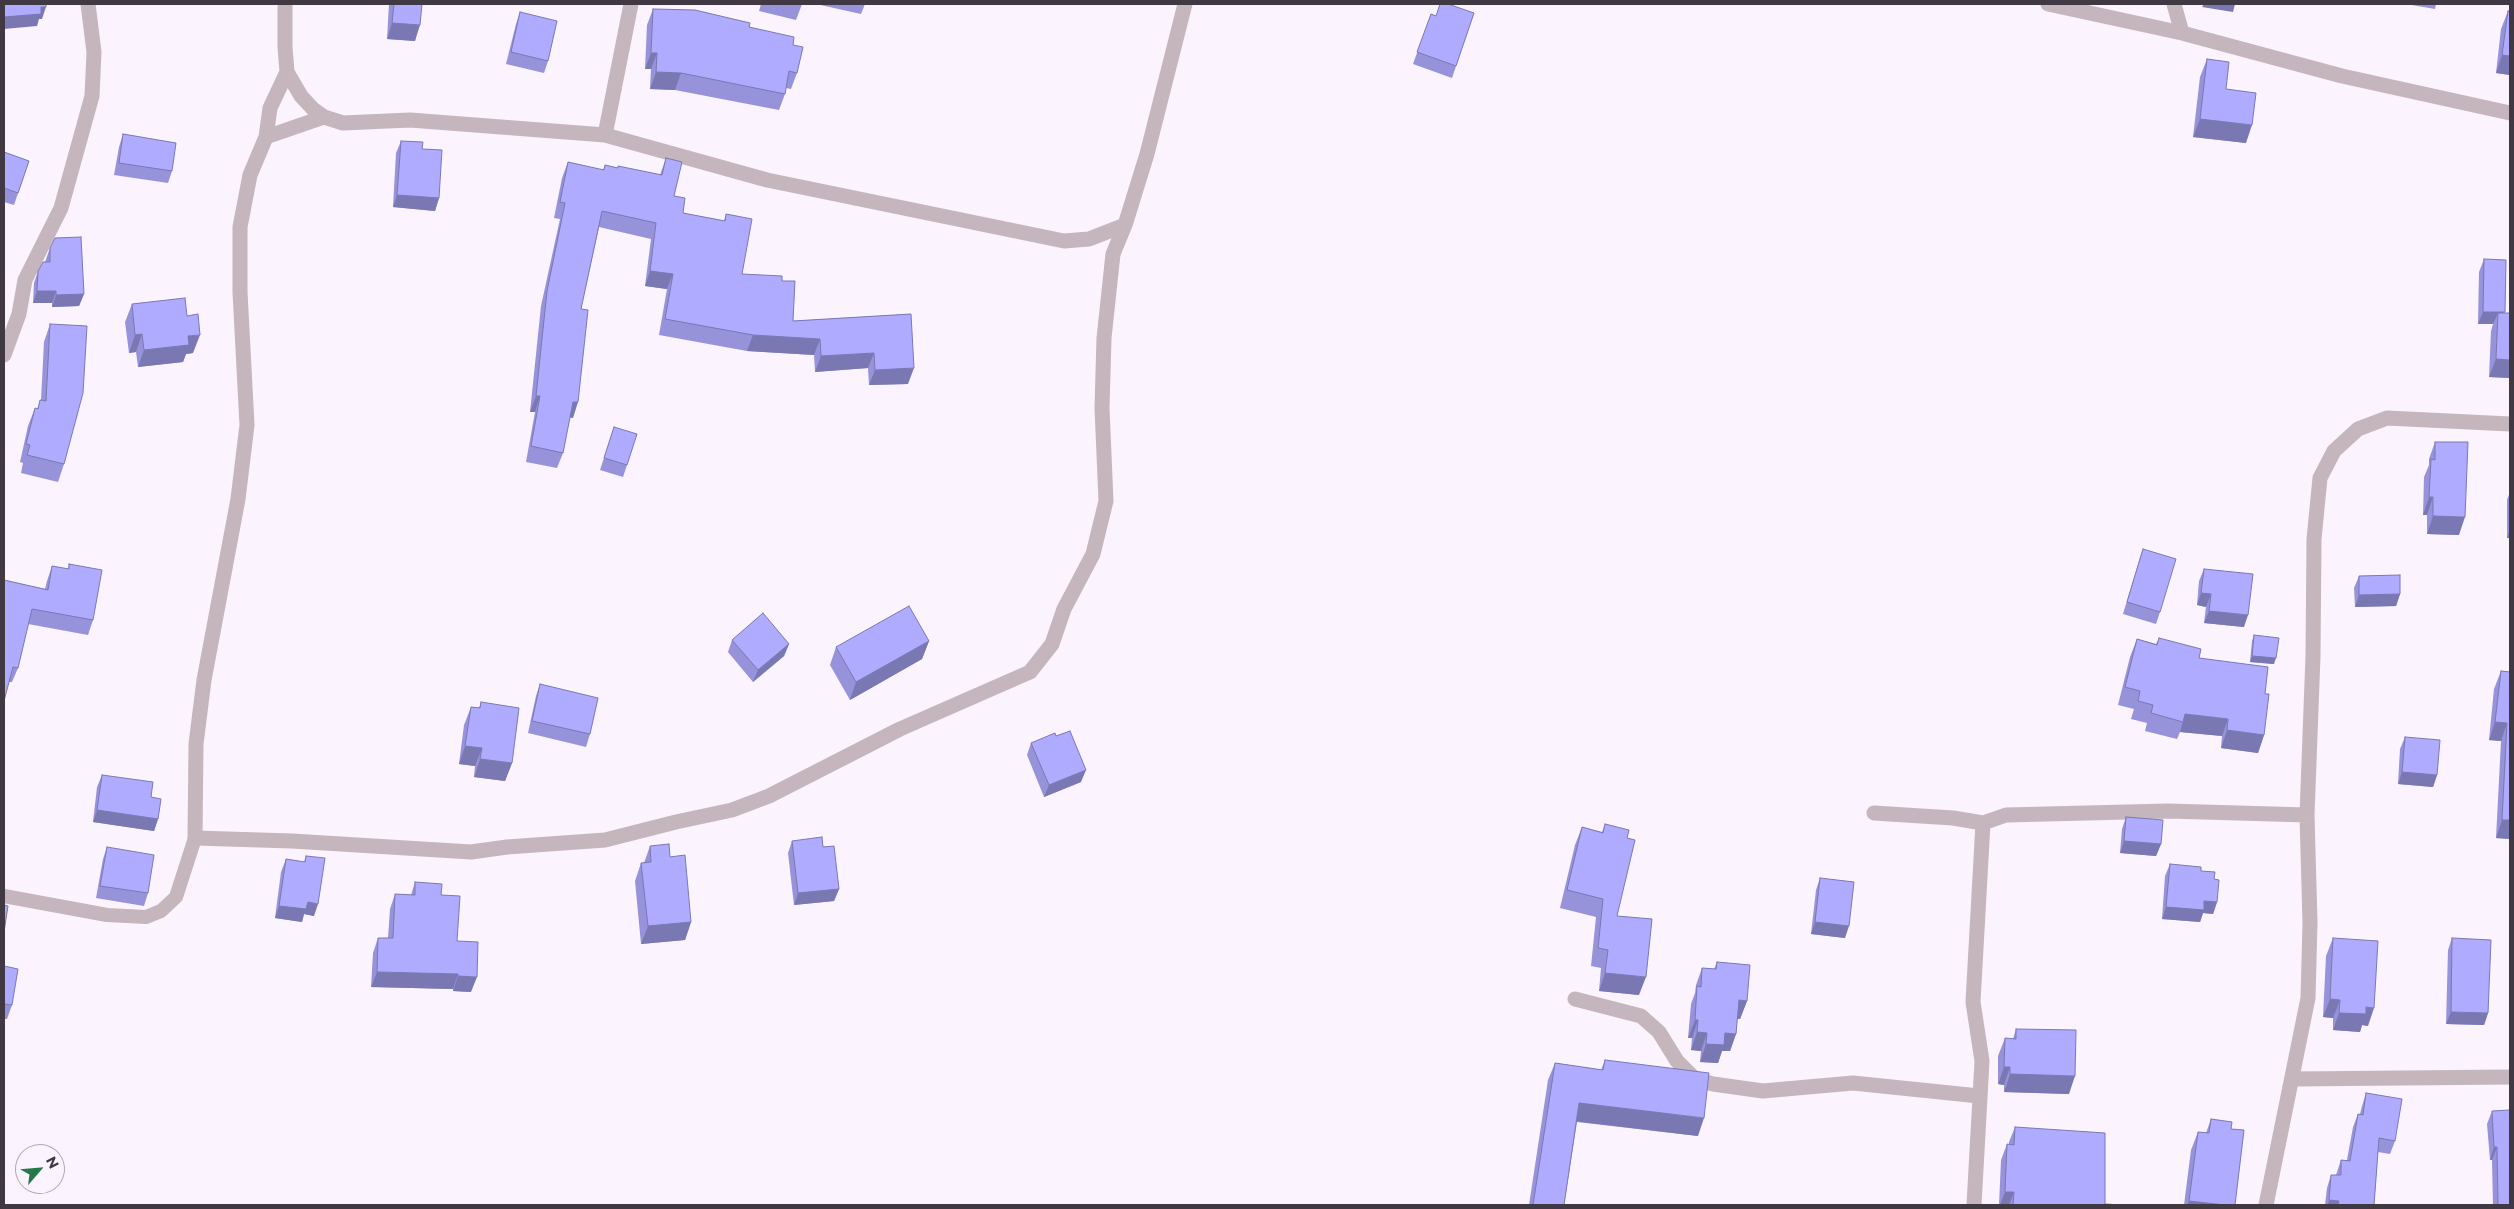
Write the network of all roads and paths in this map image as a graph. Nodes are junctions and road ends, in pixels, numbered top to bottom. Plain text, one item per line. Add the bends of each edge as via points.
1 (88, 4) edge
2 (284, 4) edge
3 (631, 4) edge
4 (1186, 4) edge
5 (2048, 4) edge
6 (2174, 4) edge
7 (2182, 33) junction
8 (287, 72) junction
9 (2510, 113) edge
10 (324, 117) junction
11 (605, 136) junction
12 (266, 137) junction
13 (1125, 225) junction
14 (4, 356) edge
15 (2510, 424) edge
16 (1874, 813) dead end
17 (2307, 815) junction
18 (1983, 823) junction
19 (195, 838) junction
20 (4, 896) edge
21 (1575, 999) dead end
22 (2510, 1077) edge
23 (2293, 1079) junction
24 (1979, 1096) junction
25 (1974, 1205) edge
26 (2266, 1205) edge

1 - 14 street via 94,52 92,96 61,208 25,280 19,314
2 - 8 street
3 - 11 street
4 - 13 street
5 - 7 street
6 - 7 street
7 - 9 street via 2342,76
8 - 10 street via 301,96
8 - 12 street via 270,108
10 - 11 street via 343,123 410,120
10 - 12 street
11 - 13 street via 766,180 1064,241 1089,239
12 - 19 street via 250,175 240,227 247,425 238,499 204,680 196,744
13 - 19 street via 1113,254 1104,338 1102,408 1106,501 1093,554 1064,609 1052,644 1030,672 900,729 769,796 732,810 605,840 470,852
15 - 17 street via 2387,418 2358,429 2334,451 2327,464 2320,478 2314,539 2314,656
16 - 18 street
17 - 18 street via 2168,811 2016,814
17 - 23 street via 2308,998
18 - 24 street via 1973,1002 1982,1060
19 - 20 lane via 176,897 161,911 146,917 107,916
21 - 24 street via 1641,1016 1659,1032 1677,1061 1695,1079 1713,1084 1763,1091 1854,1082
22 - 23 street
23 - 26 street
24 - 25 street

